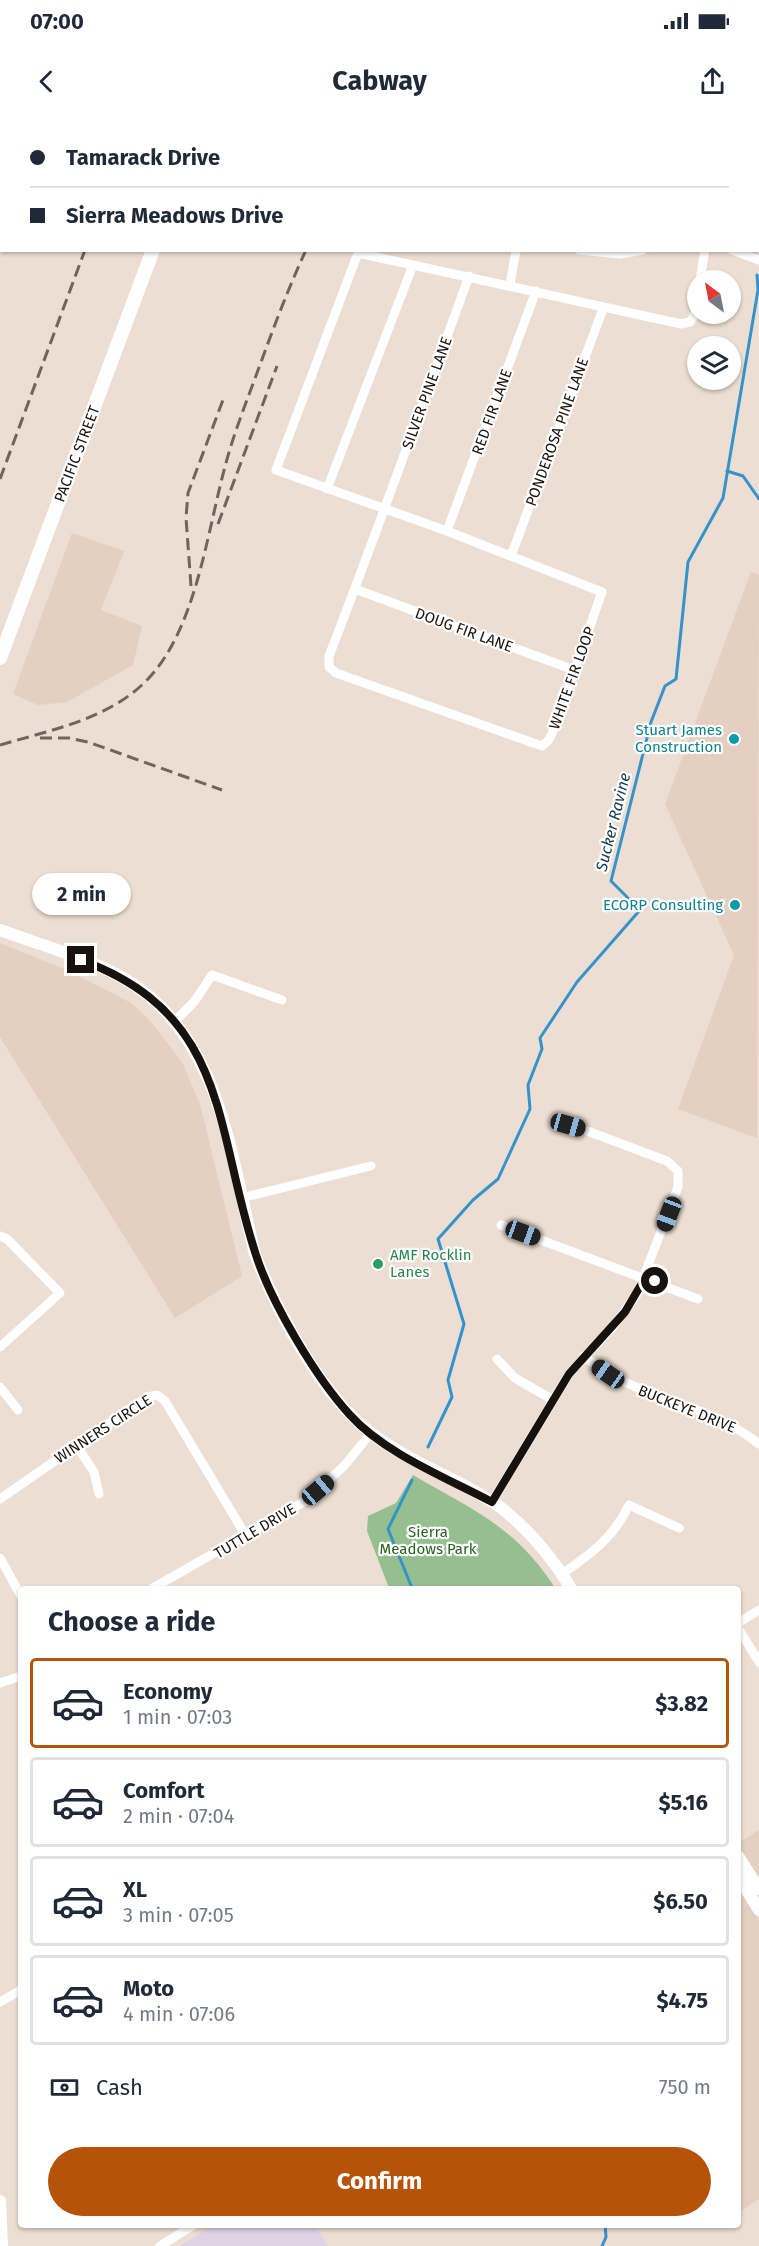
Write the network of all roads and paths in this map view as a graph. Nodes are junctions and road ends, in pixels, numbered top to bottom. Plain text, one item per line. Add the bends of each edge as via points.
1 (152, 252) edge
2 (516, 252) edge
3 (600, 252) edge
4 (632, 252) edge
5 (705, 252) edge
6 (737, 252) edge
7 (759, 260) edge
8 (413, 265) junction
9 (702, 270) edge
10 (469, 276) junction
11 (510, 285) junction
12 (536, 291) junction
13 (603, 309) junction
14 (687, 323) edge
15 (327, 489) junction
16 (383, 510) junction
17 (447, 531) junction
18 (511, 556) junction
19 (355, 589) junction
20 (0, 658) edge
21 (574, 670) junction
22 (0, 930) edge
23 (282, 1000) dead end
24 (176, 1020) junction
25 (554, 1122) dead end
26 (371, 1166) dead end
27 (241, 1198) junction
28 (501, 1225) dead end
29 (0, 1236) edge
30 (645, 1278) junction
31 (698, 1299) dead end
32 (0, 1347) edge
33 (584, 1356) junction
34 (497, 1359) dead end
35 (0, 1387) edge
36 (553, 1400) junction
37 (18, 1410) dead end
38 (371, 1434) junction
39 (759, 1444) edge
40 (77, 1446) junction
41 (99, 1494) dead end
42 (0, 1499) edge
43 (492, 1502) junction
44 (679, 1528) dead end
45 (246, 1536) junction
46 (0, 1558) edge
47 (562, 1574) junction
48 (158, 1586) edge
49 (570, 1586) edge
50 (18, 1591) edge
51 (759, 1610) edge
52 (741, 1621) edge
53 (741, 1633) edge
54 (759, 1662) edge
55 (18, 1677) edge
56 (0, 1683) edge
57 (744, 1875) edge
58 (759, 1889) edge
59 (759, 1903) edge
60 (759, 1910) edge
61 (18, 1992) edge
62 (0, 2002) edge
63 (0, 2201) edge
64 (189, 2228) edge
65 (2, 2246) edge
66 (160, 2246) edge

1 - 20 main road, PACIFIC STREET
2 - 11 street
3 - 4 street
5 - 9 street
6 - 7 street
8 - 10 street
8 - 15 street
8 - 15 street via 358,253 340,296 276,470
10 - 11 street
10 - 16 street, SILVER PINE LANE
11 - 12 street
12 - 13 street
12 - 17 street, RED FIR LANE
13 - 14 street
13 - 18 street, PONDEROSA PINE LANE
15 - 16 street
16 - 17 street, WHITE FIR LOOP
16 - 19 street, WHITE FIR LOOP
17 - 18 street, WHITE FIR LOOP
18 - 21 street, WHITE FIR LOOP via 602,591
19 - 21 street, DOUG FIR LANE
19 - 21 street, WHITE FIR LOOP via 328,656 329,667 336,673 542,746 554,729
22 - 24 street via 99,966 124,979
23 - 24 street via 212,975
24 - 27 street via 215,1092
25 - 30 street via 656,1156 675,1167 679,1178 675,1196
26 - 27 street
27 - 38 street via 255,1254 279,1308 333,1395
28 - 30 street
29 - 32 street via 60,1293
30 - 31 street
30 - 33 street via 625,1312
33 - 36 street
33 - 39 street, BUCKEYE DRIVE via 623,1383 725,1423
34 - 36 street via 515,1378
35 - 37 street
36 - 43 street
38 - 43 street
38 - 45 street, TUTTLE DRIVE via 307,1500
40 - 41 street via 94,1472
40 - 42 street, WINNERS CIRCLE
40 - 45 street, WINNERS CIRCLE via 152,1394 161,1397
43 - 47 street via 534,1536
44 - 47 street via 629,1505 602,1545
45 - 48 street, TUTTLE DRIVE
46 - 50 street
47 - 49 street
51 - 52 street
53 - 54 street
55 - 56 street
57 - 58 street
57 - 59 street
57 - 60 street
61 - 62 street
63 - 65 street
64 - 66 street

